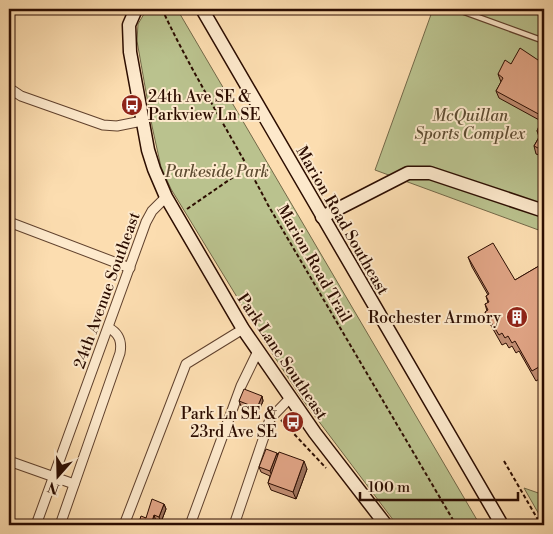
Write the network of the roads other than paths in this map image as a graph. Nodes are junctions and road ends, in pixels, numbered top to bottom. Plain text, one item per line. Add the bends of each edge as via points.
1 (136, 9) edge
2 (202, 9) edge
3 (456, 9) edge
4 (540, 9) edge
5 (544, 10) edge
6 (544, 42) edge
7 (9, 88) edge
8 (142, 121) junction
9 (166, 197) junction
10 (544, 211) edge
11 (322, 217) junction
12 (9, 222) edge
13 (130, 268) junction
14 (109, 328) junction
15 (242, 329) junction
16 (258, 351) junction
17 (291, 397) junction
18 (9, 461) edge
19 (54, 477) junction
20 (74, 484) junction
21 (36, 525) edge
22 (60, 525) edge
23 (124, 525) edge
24 (190, 525) edge
25 (234, 525) edge
26 (386, 525) edge
27 (502, 525) edge

1 - 8 street via 129,25 129,42
2 - 11 street, Marion Road Southeast
3 - 6 lane
4 - 5 lane
7 - 8 street via 21,96 103,125
8 - 9 street via 154,169
9 - 13 street, 24th Avenue Southeast via 149,215
9 - 15 street, Park Lane Southeast
10 - 11 street via 430,172 408,173
11 - 27 street, Marion Road Southeast
12 - 13 street
13 - 14 street, 24th Avenue Southeast
14 - 19 street, 24th Avenue Southeast
14 - 20 street via 119,337 120,353
15 - 16 street, Park Lane Southeast
15 - 23 street via 186,364
16 - 17 street, Park Lane Southeast
16 - 24 street via 241,386
17 - 25 street via 270,419
17 - 26 street, Park Lane Southeast
18 - 19 street
19 - 20 street
19 - 21 street, 24th Avenue Southeast
20 - 22 street

